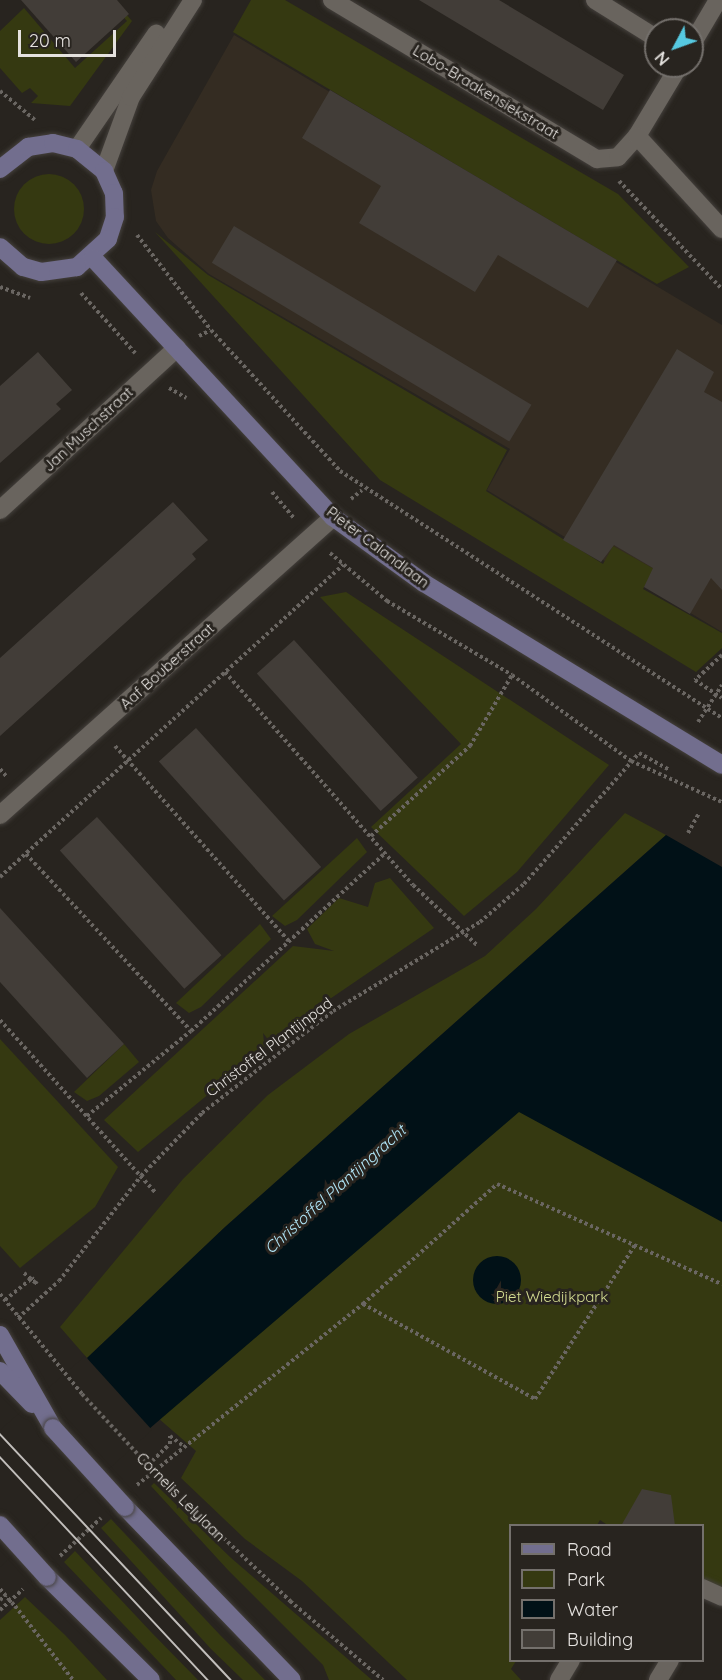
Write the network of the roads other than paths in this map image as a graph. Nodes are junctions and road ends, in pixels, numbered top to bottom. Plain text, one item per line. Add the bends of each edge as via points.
1 (179, 0) edge
2 (193, 0) edge
3 (332, 0) edge
4 (595, 0) edge
5 (717, 12) edge
6 (704, 29) edge
7 (644, 31) edge
8 (672, 78) edge
9 (637, 136) junction
10 (77, 149) junction
11 (2, 161) edge
12 (104, 171) junction
13 (722, 229) edge
14 (0, 247) edge
15 (93, 258) junction
16 (177, 348) junction
17 (0, 510) edge
18 (333, 517) junction
19 (722, 765) edge
20 (0, 815) edge
21 (0, 1335) edge
22 (0, 1371) edge
23 (53, 1428) junction
24 (0, 1525) edge
25 (570, 1662) edge
26 (669, 1662) edge
27 (152, 1680) edge
28 (292, 1680) edge
29 (559, 1680) edge
30 (658, 1680) edge

1 - 10 street
2 - 12 street via 130,98
3 - 9 street, Lobo-Braakensiekstraat via 597,159 618,157
4 - 7 street
5 - 6 street
8 - 9 street
9 - 13 street
10 - 11 street via 53,143 28,147
10 - 12 street
12 - 15 street via 114,193 115,217 108,239
14 - 15 street via 23,267 41,272 77,267
15 - 16 street, Pieter Calandlaan
16 - 17 street, Jan Muschstraat
16 - 18 street, Pieter Calandlaan
18 - 19 street, Pieter Calandlaan via 424,583
18 - 20 street, Aaf Bouberstraat
21 - 23 street
22 - 23 street
23 - 28 street, bridge via 127,1499
24 - 27 street, bridge via 50,1570
25 - 29 street
26 - 30 street

